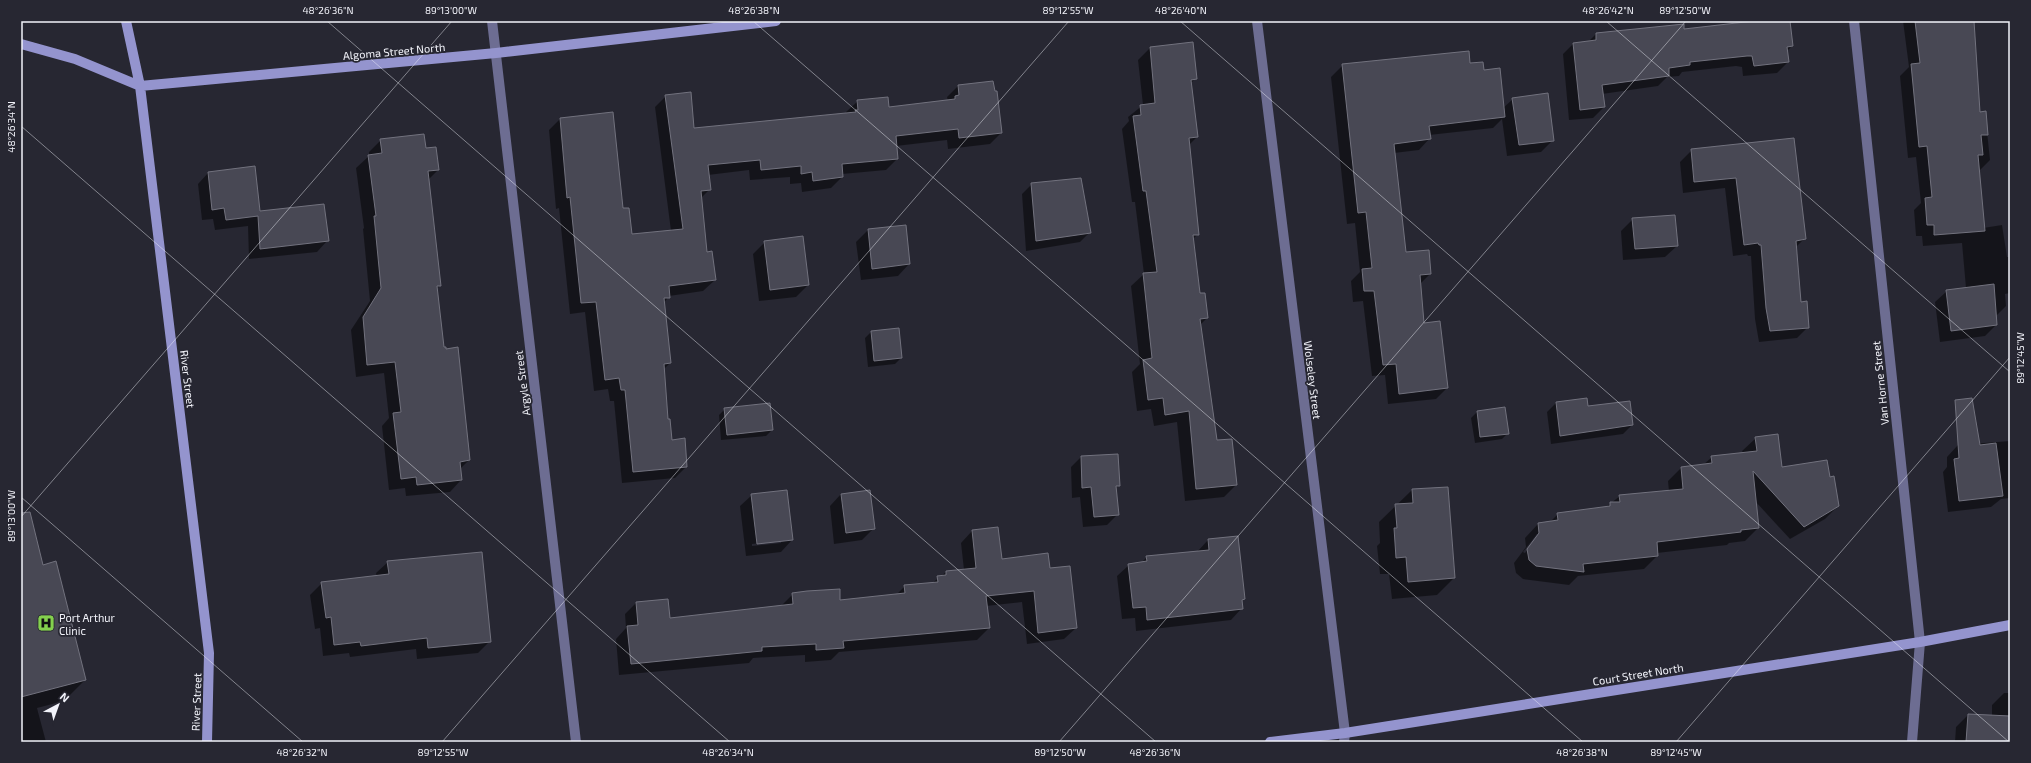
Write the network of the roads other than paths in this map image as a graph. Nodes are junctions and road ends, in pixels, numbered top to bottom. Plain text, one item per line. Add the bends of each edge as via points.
1 (126, 21) edge
2 (492, 21) edge
3 (776, 21) edge
4 (1257, 21) edge
5 (1854, 21) edge
6 (21, 44) edge
7 (496, 53) junction
8 (140, 86) junction
9 (2010, 625) edge
10 (1920, 642) junction
11 (1344, 737) edge
12 (207, 742) edge
13 (576, 742) edge
14 (1270, 742) edge
15 (1912, 742) edge

1 - 8 street, River Street
2 - 7 street, Argyle Street
3 - 7 street, Algoma Street North
4 - 11 street, Wolseley Street
5 - 10 street, Van Horne Street
6 - 8 street, Algoma Street North via 75,59
7 - 8 street, Algoma Street North
7 - 13 street, Argyle Street
8 - 12 street, River Street via 210,653
9 - 10 street, Court Street North
10 - 11 street, Court Street North
10 - 15 street, Van Horne Street
11 - 14 street, Court Street North

